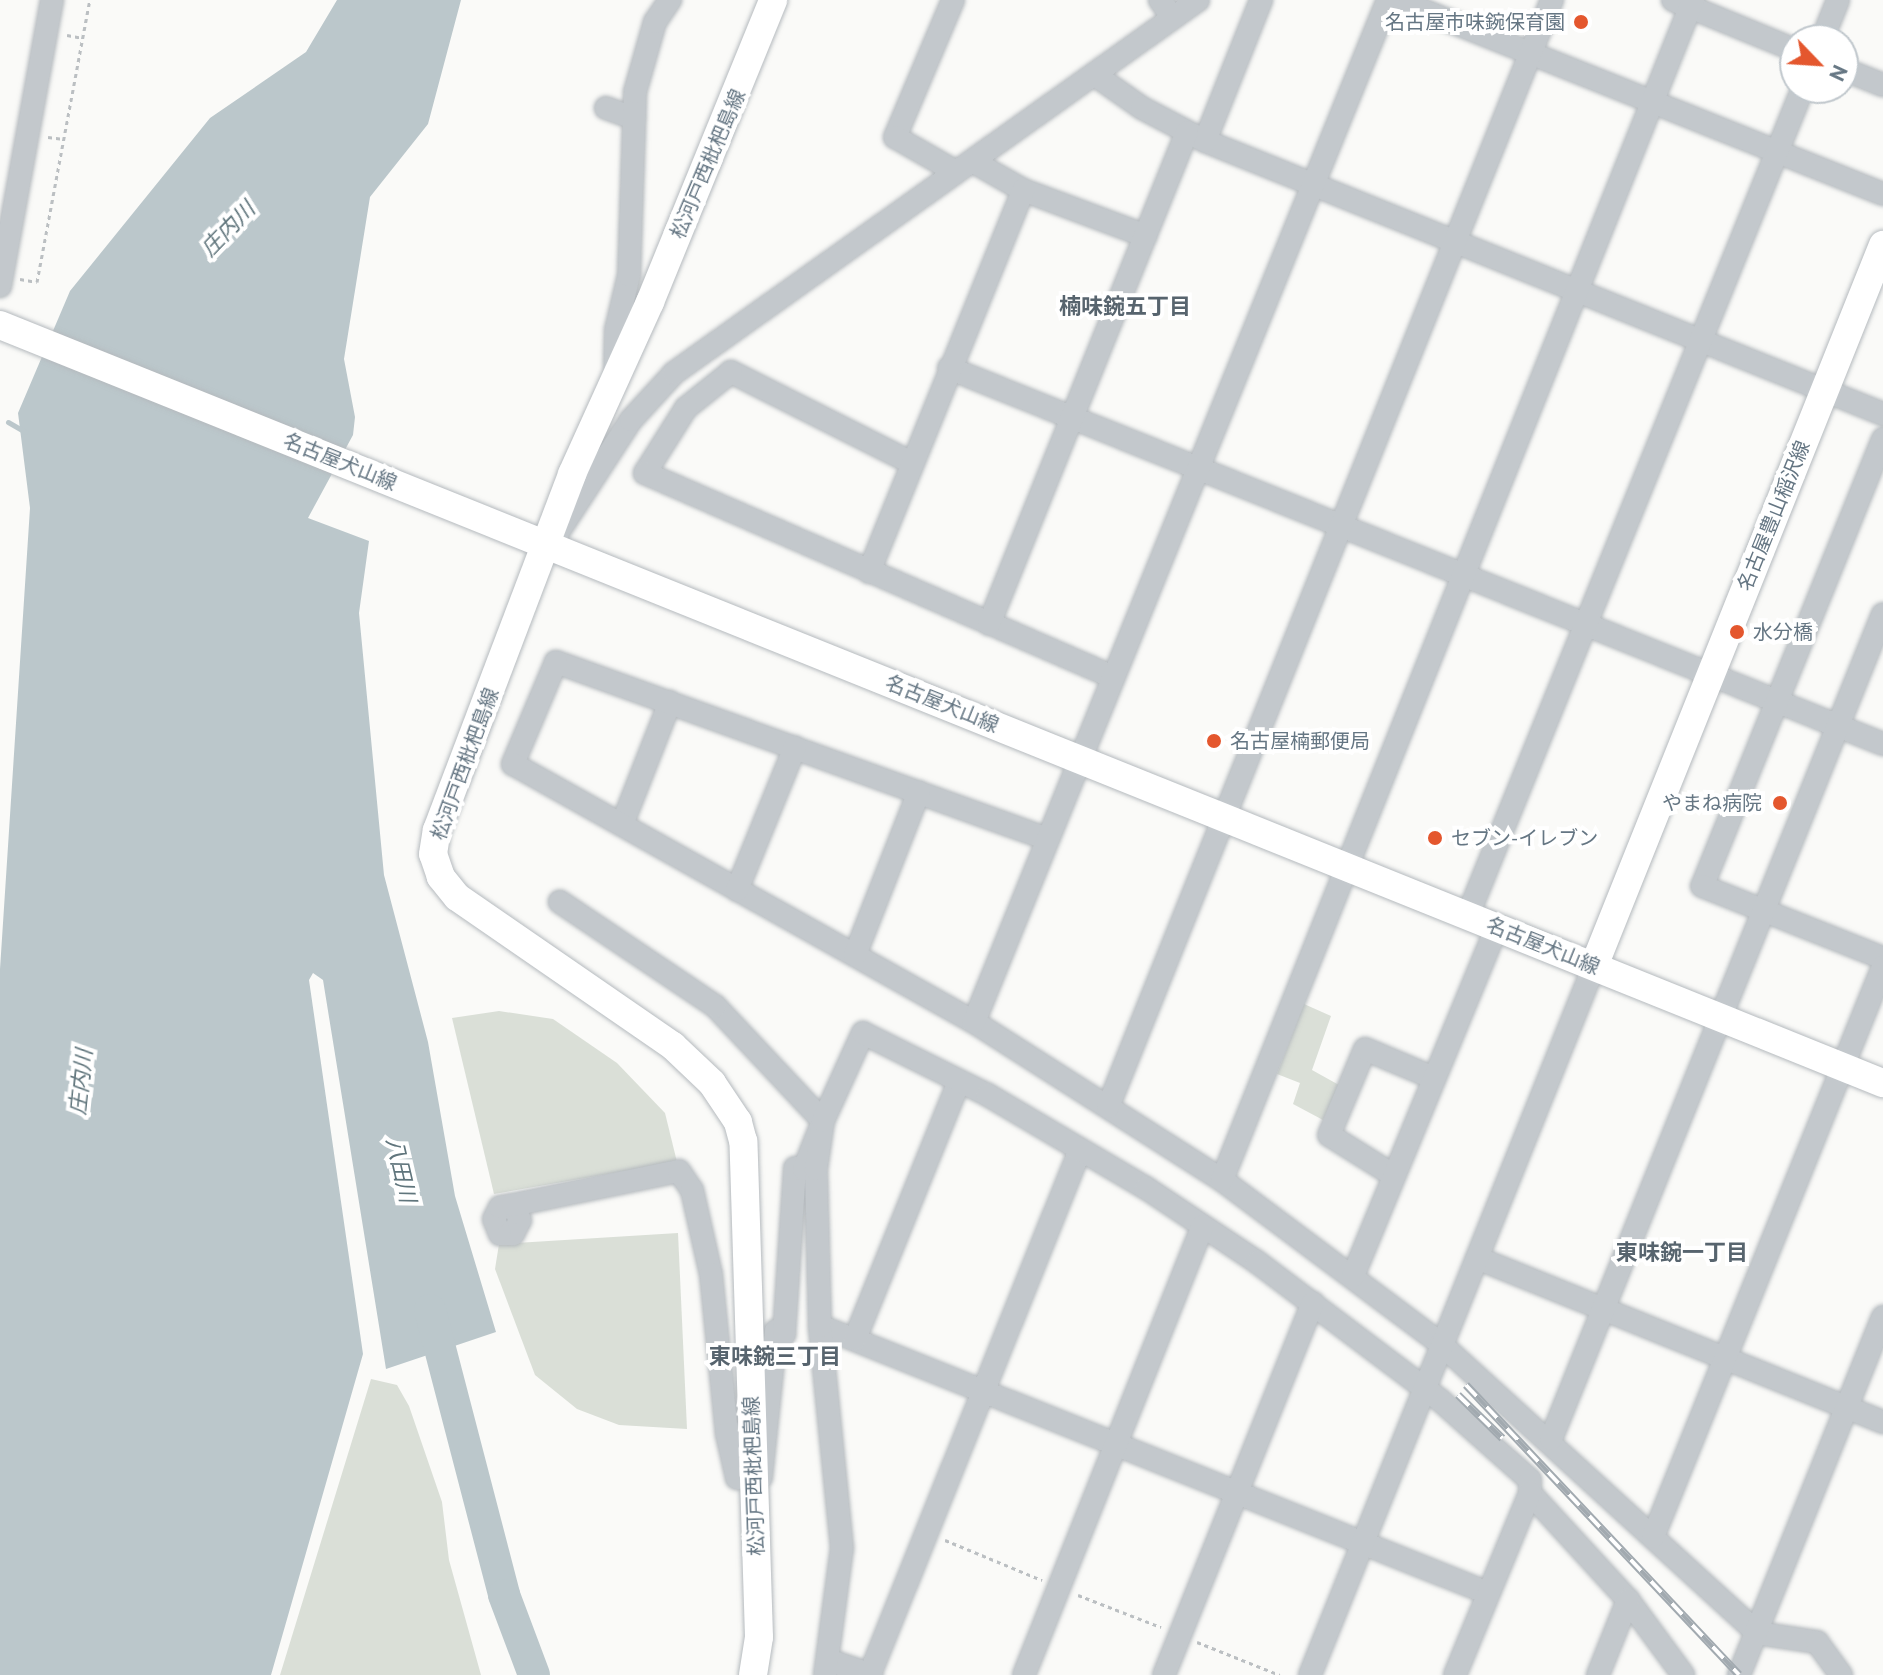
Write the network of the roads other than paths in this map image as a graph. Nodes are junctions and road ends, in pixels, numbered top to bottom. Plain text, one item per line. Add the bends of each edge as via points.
1 (52, 0) edge
2 (670, 0) edge
3 (773, 0) edge
4 (953, 0) edge
5 (1198, 0) edge
6 (1261, 0) edge
7 (1388, 0) edge
8 (1397, 0) edge
9 (1552, 0) edge
10 (1838, 0) edge
11 (1686, 3) edge
12 (1167, 9) edge
13 (1828, 24) edge
14 (1779, 43) edge
15 (1531, 52) junction
16 (1095, 75) junction
17 (1859, 75) edge
18 (1883, 85) edge
19 (1654, 101) junction
20 (1796, 104) edge
21 (606, 108) dead end
22 (634, 118) junction
23 (1196, 136) junction
24 (1777, 152) junction
25 (964, 166) junction
26 (1315, 186) junction
27 (1023, 190) junction
28 (1883, 194) edge
29 (1146, 236) junction
30 (1455, 242) junction
31 (1883, 245) edge
32 (0, 286) edge
33 (1579, 292) junction
34 (6, 328) edge
35 (1699, 339) junction
36 (949, 368) junction
37 (614, 381) junction
38 (1824, 392) junction
39 (1883, 414) edge
40 (1071, 417) junction
41 (1883, 439) edge
42 (912, 463) junction
43 (1202, 469) junction
44 (1341, 526) junction
45 (537, 542) junction
46 (869, 572) junction
47 (1465, 575) junction
48 (1883, 614) edge
49 (989, 624) junction
50 (1585, 627) junction
51 (1710, 676) junction
52 (1113, 677) junction
53 (1778, 701) junction
54 (670, 702) junction
55 (1838, 725) junction
56 (1883, 744) edge
57 (795, 747) junction
58 (1079, 759) junction
59 (919, 792) junction
60 (1223, 817) junction
61 (623, 822) junction
62 (1045, 838) junction
63 (1347, 868) junction
64 (737, 890) junction
65 (560, 902) dead end
66 (1764, 910) junction
67 (1468, 915) junction
68 (1497, 927) junction
69 (855, 955) junction
70 (1883, 958) edge
71 (1594, 966) junction
72 (1883, 967) edge
73 (1721, 1019) junction
74 (974, 1022) junction
75 (1843, 1067) junction
76 (1434, 1078) junction
77 (959, 1082) junction
78 (1883, 1083) edge
79 (1108, 1107) junction
80 (823, 1121) junction
81 (1080, 1150) junction
82 (1393, 1175) junction
83 (1222, 1180) junction
84 (513, 1205) dead end
85 (1203, 1226) junction
86 (1477, 1258) junction
87 (1353, 1276) junction
88 (1313, 1303) junction
89 (1603, 1311) junction
90 (1883, 1317) edge
91 (820, 1326) junction
92 (855, 1339) junction
93 (1441, 1344) junction
94 (1724, 1359) junction
95 (983, 1391) junction
96 (1423, 1391) junction
97 (1846, 1407) junction
98 (1883, 1422) edge
99 (1551, 1439) junction
100 (1114, 1443) junction
101 (754, 1477) junction
102 (1235, 1492) junction
103 (1530, 1493) junction
104 (1653, 1537) junction
105 (1362, 1542) junction
106 (1488, 1593) junction
107 (1628, 1600) junction
108 (1757, 1633) junction
109 (827, 1667) edge
110 (753, 1675) edge
111 (871, 1675) edge
112 (1024, 1675) edge
113 (1164, 1675) edge
114 (1310, 1675) edge
115 (1455, 1675) edge
116 (1598, 1675) edge
117 (1683, 1675) edge
118 (1739, 1675) edge
119 (1841, 1675) edge

1 - 32 street
2 - 22 street via 655,22 635,92
3 - 37 main road, 松河戸西枇杷島線
4 - 25 street via 895,137
5 - 12 street
6 - 23 street
7 - 26 street
8 - 15 street
9 - 15 street
10 - 13 street
11 - 14 street
11 - 19 street
12 - 16 street
15 - 19 street
15 - 30 street
16 - 23 street
16 - 25 street
17 - 18 street
19 - 24 street
19 - 33 street
20 - 24 street
21 - 22 street
22 - 37 street via 629,275 616,330
23 - 26 street
23 - 29 street
24 - 28 street
24 - 35 street
25 - 27 street
25 - 45 street via 674,373
26 - 30 street
26 - 43 street
27 - 29 street
27 - 36 street
29 - 40 street
30 - 33 street
30 - 44 street
31 - 38 main road, 名古屋豊山稲沢線
33 - 35 street
33 - 47 street
34 - 45 main road, 名古屋犬山線
35 - 38 street
35 - 50 street
36 - 40 street
36 - 42 street
37 - 45 main road, 松河戸西枇杷島線
38 - 39 street
38 - 51 main road, 名古屋豊山稲沢線
40 - 43 street
40 - 49 street
41 - 53 street
42 - 46 street
42 - 46 street via 731,372 686,408 645,473
43 - 44 street
43 - 52 street
44 - 47 street
44 - 60 street
45 - 58 main road, 名古屋犬山線
45 - 101 main road, 松河戸西枇杷島線 via 433,854 441,877 457,897 662,1037 712,1083 738,1122 743,1141
46 - 49 street
47 - 50 street
47 - 63 street
48 - 55 street
49 - 52 street
50 - 51 street
50 - 67 street
51 - 53 street
51 - 71 main road, 名古屋豊山稲沢線
52 - 58 street
53 - 55 street
53 - 66 street via 1702,886
54 - 57 street
54 - 61 street
54 - 61 street via 556,662 513,764
55 - 56 street
55 - 66 street
57 - 59 street
57 - 64 street
58 - 60 main road, 名古屋犬山線
58 - 62 street
59 - 62 street
59 - 69 street
60 - 63 main road, 名古屋犬山線
60 - 79 street
61 - 64 street
62 - 74 street
63 - 67 main road, 名古屋犬山線
63 - 83 street
64 - 69 street
65 - 80 street via 715,1006
66 - 70 street
66 - 73 street
67 - 68 main road, 名古屋犬山線
68 - 71 main road, 名古屋犬山線
68 - 76 street
69 - 74 street
71 - 73 main road, 名古屋犬山線
71 - 86 street
72 - 75 street
73 - 75 main road, 名古屋犬山線
73 - 89 street
74 - 79 street
75 - 78 main road, 名古屋犬山線
75 - 94 street
76 - 82 street
76 - 82 street via 1365,1049 1329,1135
77 - 80 street via 863,1033
77 - 81 street
77 - 92 street
79 - 83 street
80 - 91 street via 816,1169
80 - 101 street via 804,1169 795,1168 784,1334 776,1331 761,1477
81 - 85 street
81 - 95 street
82 - 87 street
83 - 87 street
84 - 101 street via 679,1171 692,1190 711,1274 727,1434 737,1478
85 - 88 street
85 - 100 street
86 - 89 street
86 - 93 street
87 - 93 street
88 - 96 street
88 - 102 street
89 - 94 street
89 - 99 street
90 - 97 street
91 - 92 street
91 - 109 street via 842,1548
92 - 95 street
93 - 96 street
93 - 99 street
94 - 97 street
94 - 104 street
95 - 100 street
95 - 111 street
96 - 103 street via 1530,1480
96 - 105 street
97 - 98 street
97 - 108 street
99 - 104 street
100 - 102 street
100 - 112 street
101 - 110 main road, 松河戸西枇杷島線 via 759,1637
102 - 105 street
102 - 113 street
103 - 106 street
103 - 107 street
104 - 108 street
105 - 106 street
105 - 114 street
106 - 115 street
107 - 116 street
107 - 117 street
108 - 118 street
108 - 119 street via 1817,1642
109 - 111 street

